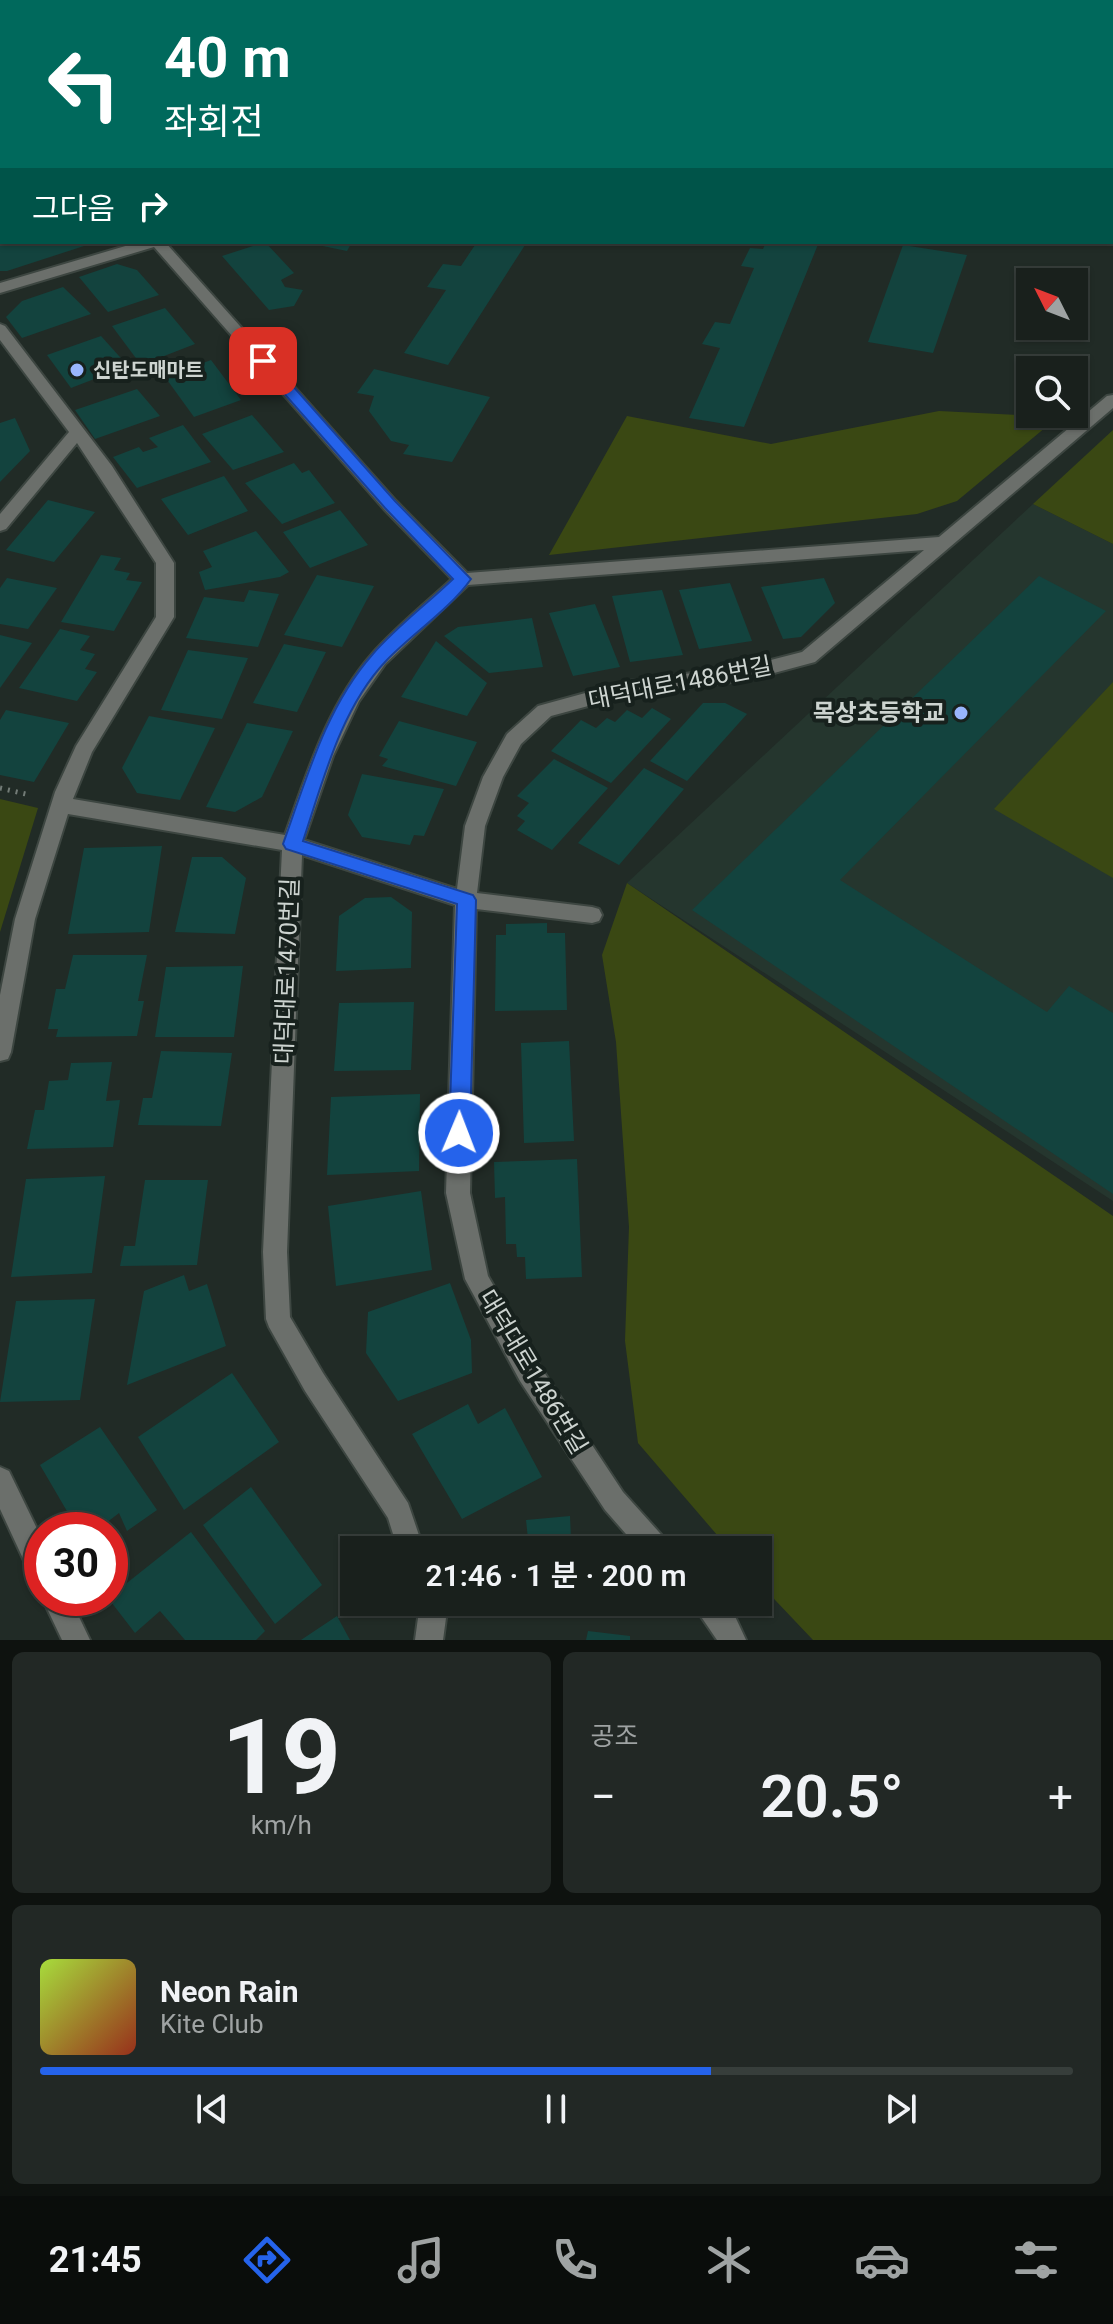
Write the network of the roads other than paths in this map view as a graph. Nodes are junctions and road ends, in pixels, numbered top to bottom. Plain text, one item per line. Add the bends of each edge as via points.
1 (149, 244) edge
2 (158, 244) edge
3 (0, 288) edge
4 (0, 329) edge
5 (1113, 400) edge
6 (76, 434) junction
7 (0, 525) edge
8 (940, 543) junction
9 (463, 579) junction
10 (61, 805) junction
11 (292, 844) junction
12 (466, 900) junction
13 (592, 915) dead end
14 (0, 1052) edge
15 (0, 1480) edge
16 (24, 1530) edge
17 (407, 1536) edge
18 (645, 1536) edge
19 (65, 1616) edge
20 (431, 1616) edge
21 (718, 1616) edge
22 (76, 1640) edge
23 (429, 1640) edge
24 (732, 1640) edge

1 - 3 street
2 - 9 street via 390,505
4 - 6 street
5 - 8 street, 대덕대로1486번길
6 - 7 street
6 - 10 street via 106,470 165,563 165,617 83,751
8 - 9 street
8 - 12 street, 대덕대로1486번길 via 808,657 748,673 629,688 545,711 514,739 493,777 475,826
9 - 11 street, 대덕대로1470번길 via 378,659 351,698 323,756
10 - 11 street
10 - 14 street via 25,919
11 - 12 street
11 - 17 street, 대덕대로1470번길 via 275,1252 278,1319 399,1512
12 - 13 street
12 - 18 street, 대덕대로1486번길 via 458,1193 477,1279 529,1372 614,1501
15 - 16 street
19 - 22 street
20 - 23 street
21 - 24 street

